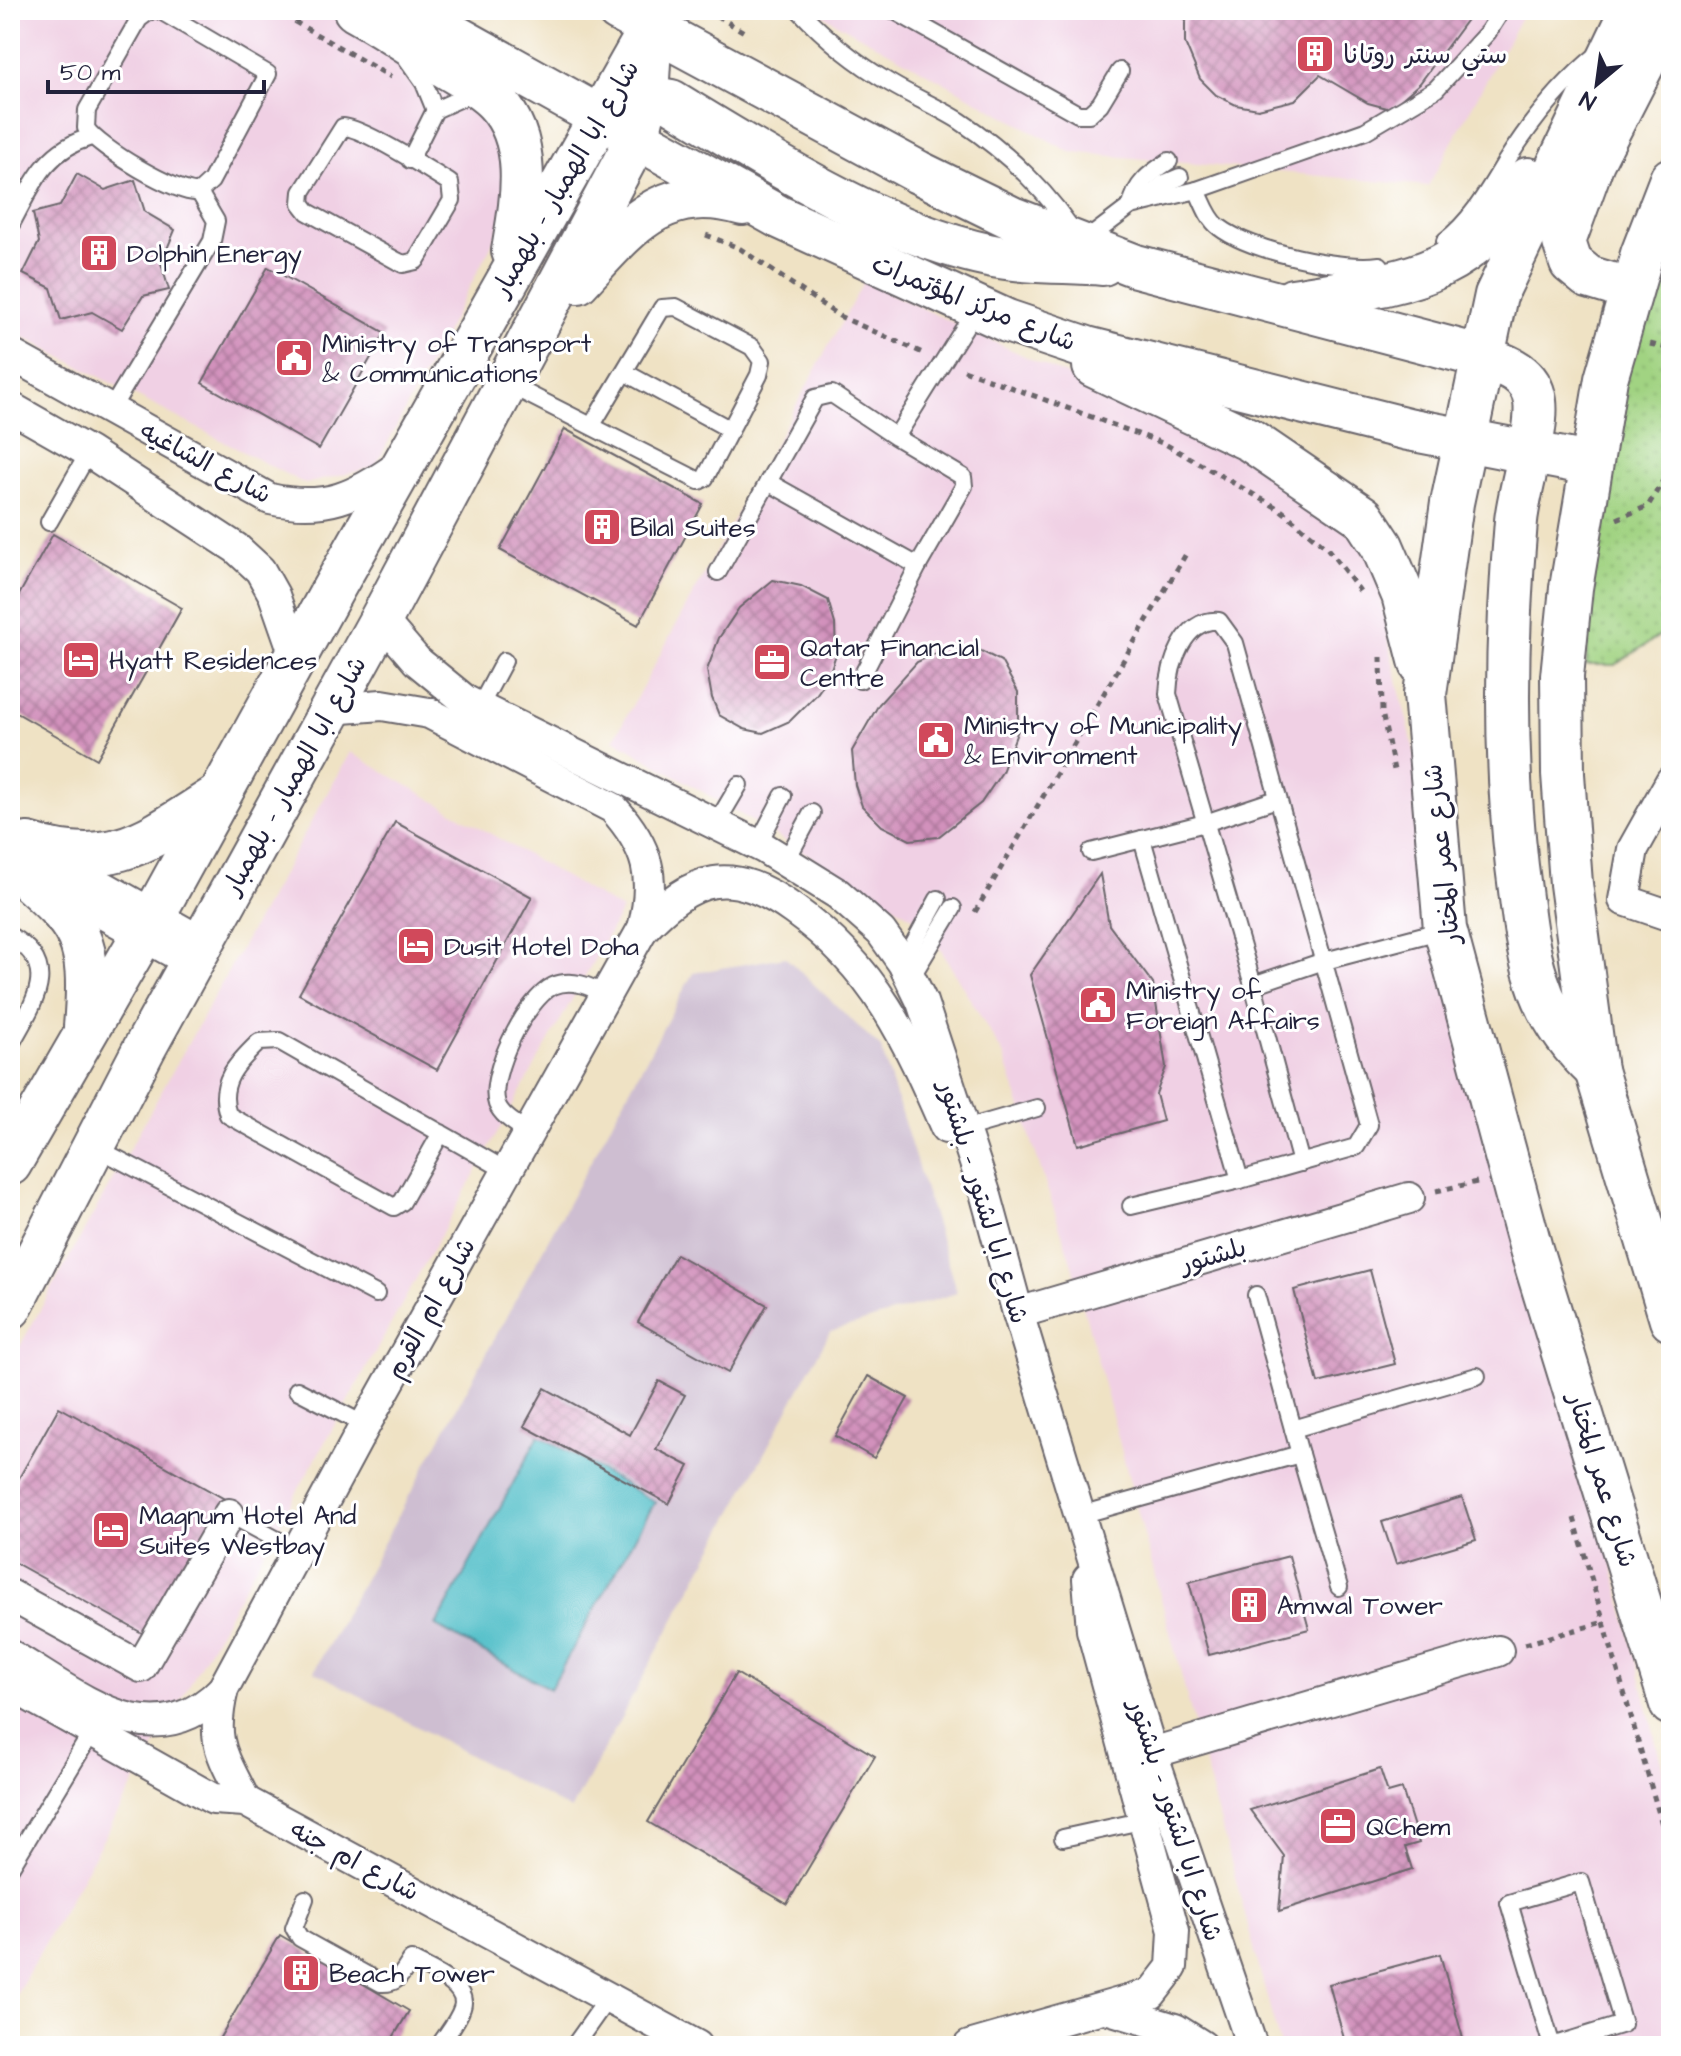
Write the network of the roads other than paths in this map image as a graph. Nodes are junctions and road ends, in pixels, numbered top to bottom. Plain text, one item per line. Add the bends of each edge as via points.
1 (151, 10) edge
2 (159, 10) edge
3 (799, 10) edge
4 (893, 10) edge
5 (1502, 10) edge
6 (1671, 10) edge
7 (378, 13) edge
8 (635, 19) edge
9 (1624, 24) edge
10 (1120, 71) dead end
11 (482, 90) junction
12 (435, 110) junction
13 (601, 116) junction
14 (642, 116) junction
15 (1577, 125) junction
16 (91, 137) junction
17 (410, 160) junction
18 (1169, 161) dead end
19 (1180, 177) dead end
20 (1671, 179) edge
21 (1197, 190) junction
22 (199, 192) junction
23 (1136, 205) junction
24 (779, 217) junction
25 (10, 226) edge
26 (1081, 244) junction
27 (1136, 266) junction
28 (509, 276) junction
29 (1631, 290) junction
30 (1276, 302) junction
31 (549, 305) junction
32 (992, 314) junction
33 (10, 354) edge
34 (1483, 357) junction
35 (624, 372) junction
36 (507, 383) junction
37 (10, 407) edge
38 (110, 411) junction
39 (592, 425) junction
40 (731, 430) junction
41 (896, 437) junction
42 (1464, 439) junction
43 (89, 452) junction
44 (1528, 452) junction
45 (408, 459) junction
46 (1590, 464) junction
47 (768, 482) junction
48 (49, 522) dead end
49 (918, 566) junction
50 (718, 572) dead end
51 (381, 619) junction
52 (296, 658) junction
53 (504, 661) dead end
54 (860, 680) dead end
55 (1425, 694) junction
56 (479, 708) junction
57 (330, 709) junction
58 (1671, 781) edge
59 (739, 785) dead end
60 (217, 796) junction
61 (783, 796) dead end
62 (1277, 799) junction
63 (812, 813) dead end
64 (1205, 823) junction
65 (716, 824) junction
66 (1142, 839) junction
67 (758, 844) junction
68 (15, 851) edge
69 (1091, 852) dead end
70 (786, 861) junction
71 (938, 899) dead end
72 (953, 908) dead end
73 (1671, 916) edge
74 (148, 925) junction
75 (1445, 929) junction
76 (642, 930) junction
77 (10, 936) edge
78 (196, 952) junction
79 (1321, 962) junction
80 (906, 971) junction
81 (1253, 985) junction
82 (606, 995) junction
83 (85, 1037) junction
84 (10, 1046) edge
85 (1596, 1070) junction
86 (1037, 1108) dead end
87 (964, 1129) junction
88 (441, 1133) junction
89 (529, 1133) junction
90 (94, 1146) junction
91 (1301, 1163) junction
92 (10, 1164) edge
93 (507, 1171) junction
94 (1240, 1180) junction
95 (986, 1196) junction
96 (1409, 1198) road end
97 (1131, 1206) dead end
98 (376, 1294) dead end
99 (1256, 1295) dead end
100 (10, 1308) edge
101 (1018, 1313) junction
102 (1671, 1320) edge
103 (1477, 1376) dead end
104 (297, 1390) dead end
105 (365, 1425) junction
106 (1293, 1429) junction
107 (1300, 1454) junction
108 (229, 1514) joint
109 (1084, 1526) junction
110 (298, 1551) junction
111 (1339, 1587) dead end
112 (10, 1595) edge
113 (1498, 1651) road end
114 (10, 1655) edge
115 (10, 1685) edge
116 (223, 1689) junction
117 (1671, 1704) edge
118 (92, 1732) junction
119 (1152, 1753) junction
120 (245, 1801) junction
121 (1141, 1821) junction
122 (1063, 1838) dead end
123 (10, 1868) edge
124 (305, 1899) dead end
125 (608, 1998) junction
126 (1109, 2009) junction
127 (439, 2046) edge
128 (574, 2046) edge
129 (697, 2046) edge
130 (969, 2046) edge
131 (1202, 2046) edge
132 (1252, 2046) edge
133 (1552, 2046) edge

1 - 16 lane via 139,19 87,110 84,119
2 - 22 lane via 268,74 211,181
3 - 26 lane via 846,54 960,121 1018,167 1063,214
4 - 10 lane via 1078,114 1089,114 1100,104
5 - 21 lane via 1436,89 1365,131
6 - 29 street via 1593,162 1564,242 1571,263 1588,277
7 - 11 street
7 - 12 lane via 418,72
7 - 13 street
8 - 13 street, شارع ابا الهمبار - بلهمبار
8 - 14 street, شارع ابا الهمبار - بلهمبار
8 - 26 street via 976,202
9 - 15 street, شارع عمر المختار
9 - 21 lane via 1545,106 1458,230 1409,261 1362,268 1288,254 1232,236 1215,225
11 - 12 lane
11 - 28 street via 506,116 517,138 521,165 522,198
12 - 17 lane
13 - 14 street via 633,99
13 - 28 street, شارع ابا الهمبار - بلهمبار
14 - 24 street, شارع مركز المؤتمرات
14 - 27 street via 671,101 839,196 923,236 987,255
14 - 31 street, شارع ابا الهمبار - بلهمبار
15 - 30 street via 1541,157 1487,234 1459,258 1391,284
15 - 34 street, شارع عمر المختار via 1496,295
16 - 22 lane via 182,191
16 - 25 lane via 68,143 49,158
17 - 17 lane via 450,183 454,195 421,256 410,263 397,261 308,212 301,203 302,192 343,127
18 - 23 lane via 1135,190
19 - 23 lane
20 - 29 street
21 - 23 lane
22 - 38 lane via 216,221 212,241
23 - 26 lane
24 - 31 street via 740,203 684,198 642,216 576,285
24 - 32 street, شارع مركز المؤتمرات
26 - 27 street
27 - 30 street
28 - 45 street, شارع ابا الهمبار - بلهمبار
29 - 46 street
30 - 34 street
31 - 36 street, شارع ابا الهمبار - بلهمبار
32 - 41 lane via 942,362
32 - 42 street, شارع مركز المؤتمرات via 1087,348
32 - 55 street via 1250,440 1363,517 1403,595
33 - 38 street, شارع الشاغيه
34 - 42 street, شارع عمر المختار
34 - 44 street via 1512,366 1528,382 1535,401
35 - 39 lane
35 - 40 lane
35 - 40 lane via 668,306 752,347 761,367
36 - 39 lane
36 - 51 street, شارع ابا الهمبار - بلهمبار
37 - 43 street, شارع الشاغيه
38 - 45 street, شارع الشاغيه via 245,487 293,504 316,506 341,499 369,487
39 - 40 lane via 699,481
41 - 47 lane via 832,394 815,398
41 - 49 lane via 963,477 964,486
42 - 44 street, شارع مركز المؤتمرات
42 - 55 street, شارع عمر المختار
43 - 48 lane
43 - 52 street, شارع الشاغيه via 236,548 260,570 283,615
44 - 46 street, شارع مركز المؤتمرات
44 - 85 street via 1512,586 1506,746 1511,810 1536,979 1559,1028
45 - 52 street, شارع ابا الهمبار - بلهمبار
46 - 85 street via 1562,676 1571,884
47 - 49 lane
47 - 50 lane
49 - 54 lane
51 - 56 street, شارع ابا لشتور - بلشتور via 440,683
51 - 57 street, شارع ابا الهمبار - بلهمبار
52 - 60 street, شارع ابا الهمبار - بلهمبار
53 - 56 lane
55 - 75 street, شارع عمر المختار
56 - 65 street, شارع ابا لشتور - بلشتور
57 - 76 street, شارع ام القرم via 402,706 429,713 613,808 644,852 651,879
57 - 78 street, شارع ابا الهمبار - بلهمبار
58 - 73 street via 1633,849 1624,900
59 - 65 lane
60 - 68 street via 142,844 118,851
60 - 74 street, شارع ابا الهمبار - بلهمبار
61 - 67 lane
62 - 64 lane
62 - 64 lane via 1235,643 1219,621 1205,620 1193,628 1169,671 1168,694
62 - 79 lane
63 - 70 lane
64 - 66 lane
64 - 81 lane
65 - 67 street, شارع ابا لشتور - بلشتور
66 - 69 lane
66 - 94 lane
67 - 70 street, شارع ابا لشتور - بلشتور
68 - 74 street
68 - 83 street via 79,932 89,988
70 - 80 street, شارع ابا لشتور - بلشتور via 838,894 881,932
71 - 80 lane
72 - 80 lane
74 - 78 street
74 - 83 street, شارع ابا الهمبار - بلهمبار
75 - 79 lane
75 - 117 street, شارع عمر المختار via 1531,1249
76 - 82 street, شارع ام القرم
76 - 95 street, شارع ام القرم via 685,890 711,881 743,881 768,891 825,932 865,973 891,1012 962,1164
77 - 84 lane via 35,956 40,970 34,1000
78 - 90 street, شارع ابا الهمبار - بلهمبار
79 - 81 lane
79 - 91 lane via 1369,1125 1356,1147
80 - 87 street, شارع ابا لشتور - بلشتور via 922,1002
81 - 91 lane
82 - 89 street, شارع ام القرم
82 - 89 lane via 573,982 554,986 538,998 514,1034 497,1076 497,1103 505,1116
83 - 92 street, شارع ابا الهمبار - بلهمبار
85 - 102 street
86 - 87 lane
87 - 95 street, شارع ابا لشتور - بلشتور
88 - 88 lane via 279,1041 259,1042 245,1055 229,1075 223,1100 228,1115 394,1207 402,1202
88 - 93 lane
89 - 93 street, شارع ام القرم
90 - 98 lane
90 - 100 street, شارع ابا الهمبار - بلهمبار
91 - 94 lane
93 - 105 street, شارع ام القرم
94 - 97 lane
95 - 101 street, شارع ابا لشتور - بلشتور
96 - 101 street, بلشتور
99 - 106 lane
101 - 109 street, شارع ابا لشتور - بلشتور
103 - 106 lane
104 - 105 lane
105 - 110 street, شارع ام القرم
106 - 107 lane
107 - 109 lane
107 - 111 lane
108 - 110 lane
108 - 112 street via 141,1667
109 - 119 street, شارع ابا لشتور - بلشتور
109 - 121 street via 1092,1630
110 - 116 street, شارع ام القرم
113 - 119 street
114 - 116 street, شارع ام القرم via 105,1710 146,1723 189,1716
115 - 118 street, شارع ام جنه
116 - 120 street, شارع ام القرم via 215,1723 218,1742
118 - 120 street, شارع ام جنه via 213,1799
118 - 123 lane
119 - 132 street, شارع ابا لشتور - بلشتور
120 - 125 street, شارع ام جنه
121 - 122 lane
121 - 126 street via 1174,1931 1172,1967 1151,1994
124 - 127 lane via 294,1928 300,1938 381,1983 400,1978 411,1960 462,1994 463,2007
125 - 128 lane
125 - 129 street, شارع ام جنه
126 - 130 street
126 - 131 street via 1175,2029
133 - 133 lane via 1623,2024 1581,1882 1509,1903

